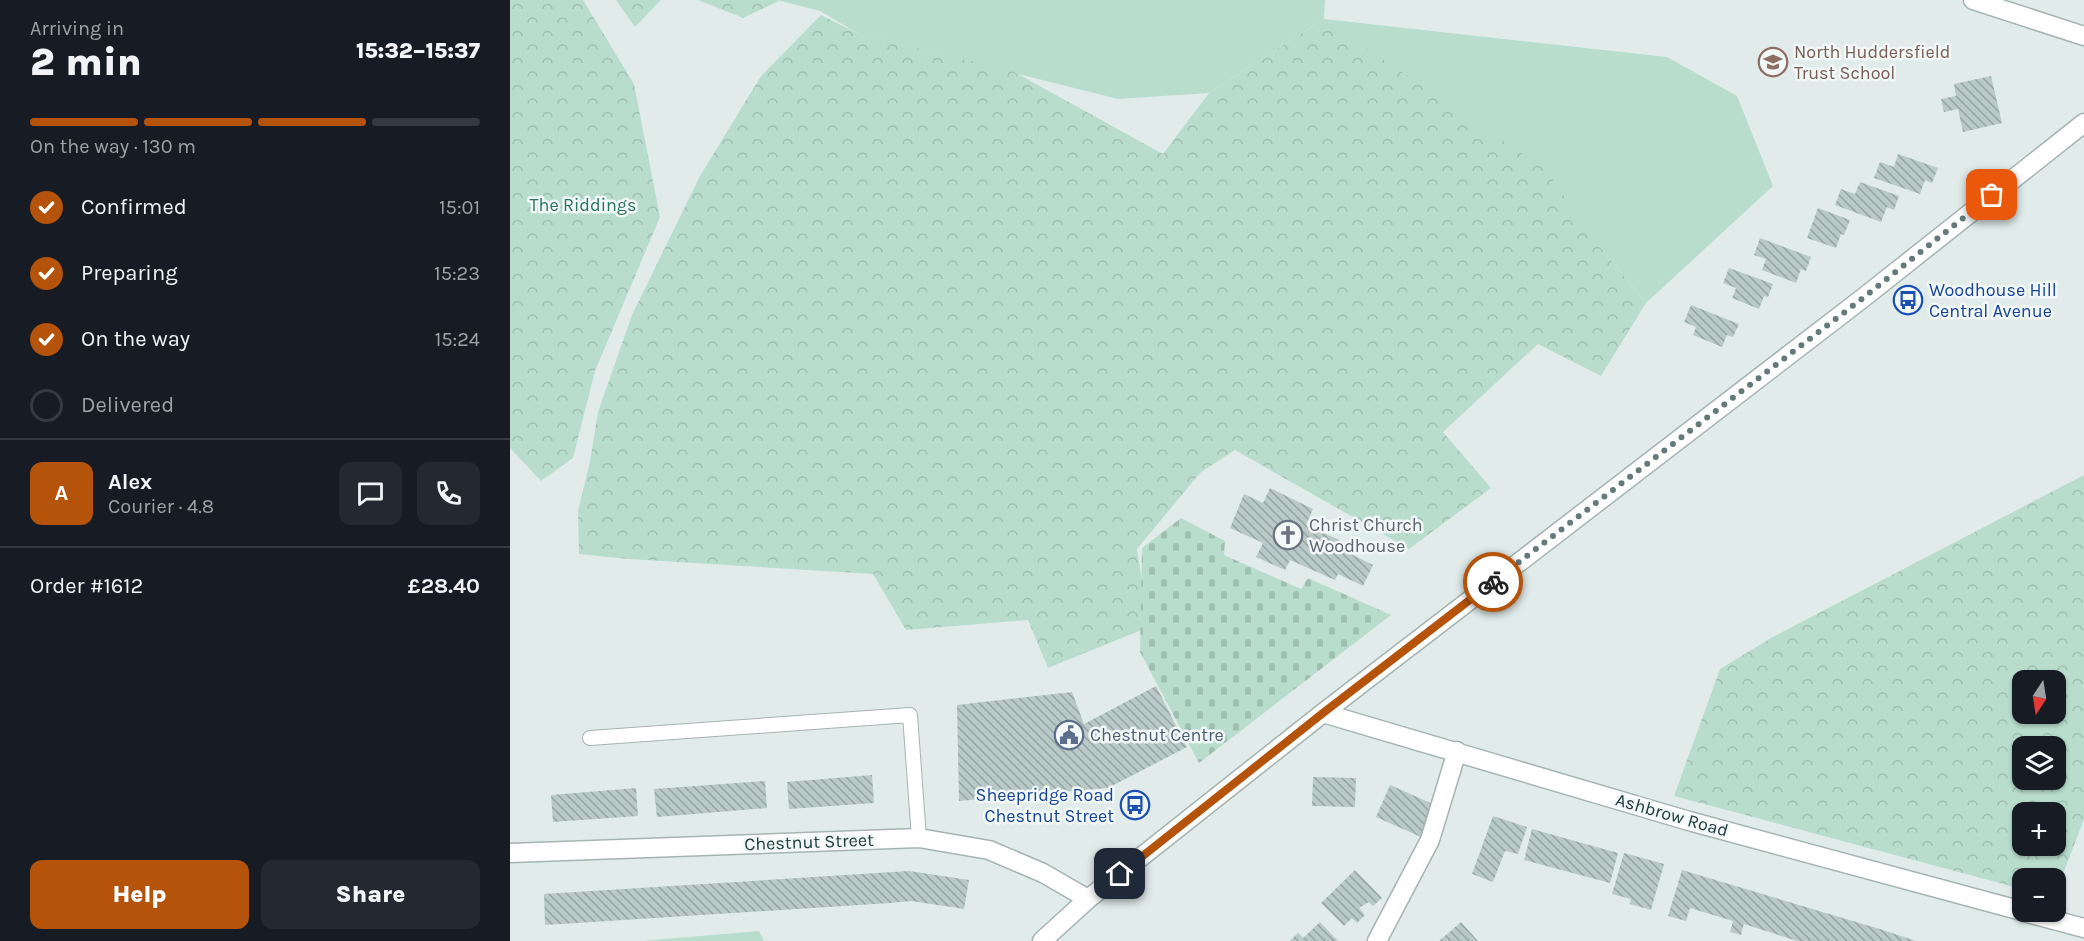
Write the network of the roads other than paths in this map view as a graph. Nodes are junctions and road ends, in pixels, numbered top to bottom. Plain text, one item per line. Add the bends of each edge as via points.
1 (1973, 0) edge
2 (2084, 36) edge
3 (2080, 133) edge
4 (1323, 713) junction
5 (590, 738) dead end
6 (1457, 752) junction
7 (919, 838) junction
8 (514, 853) edge
9 (1088, 899) junction
10 (2012, 909) edge
11 (2061, 922) edge
12 (2084, 928) edge
13 (1042, 941) edge
14 (1377, 941) edge

1 - 2 street
3 - 4 street
4 - 6 street, Ashbrow Road
4 - 9 street
5 - 7 lane via 910,715
6 - 10 street, Ashbrow Road via 1689,821
6 - 14 street via 1430,840
7 - 8 street, Chestnut Street
7 - 9 street, Chestnut Street via 989,850 1043,873
9 - 13 street
11 - 12 street, Ashbrow Road

